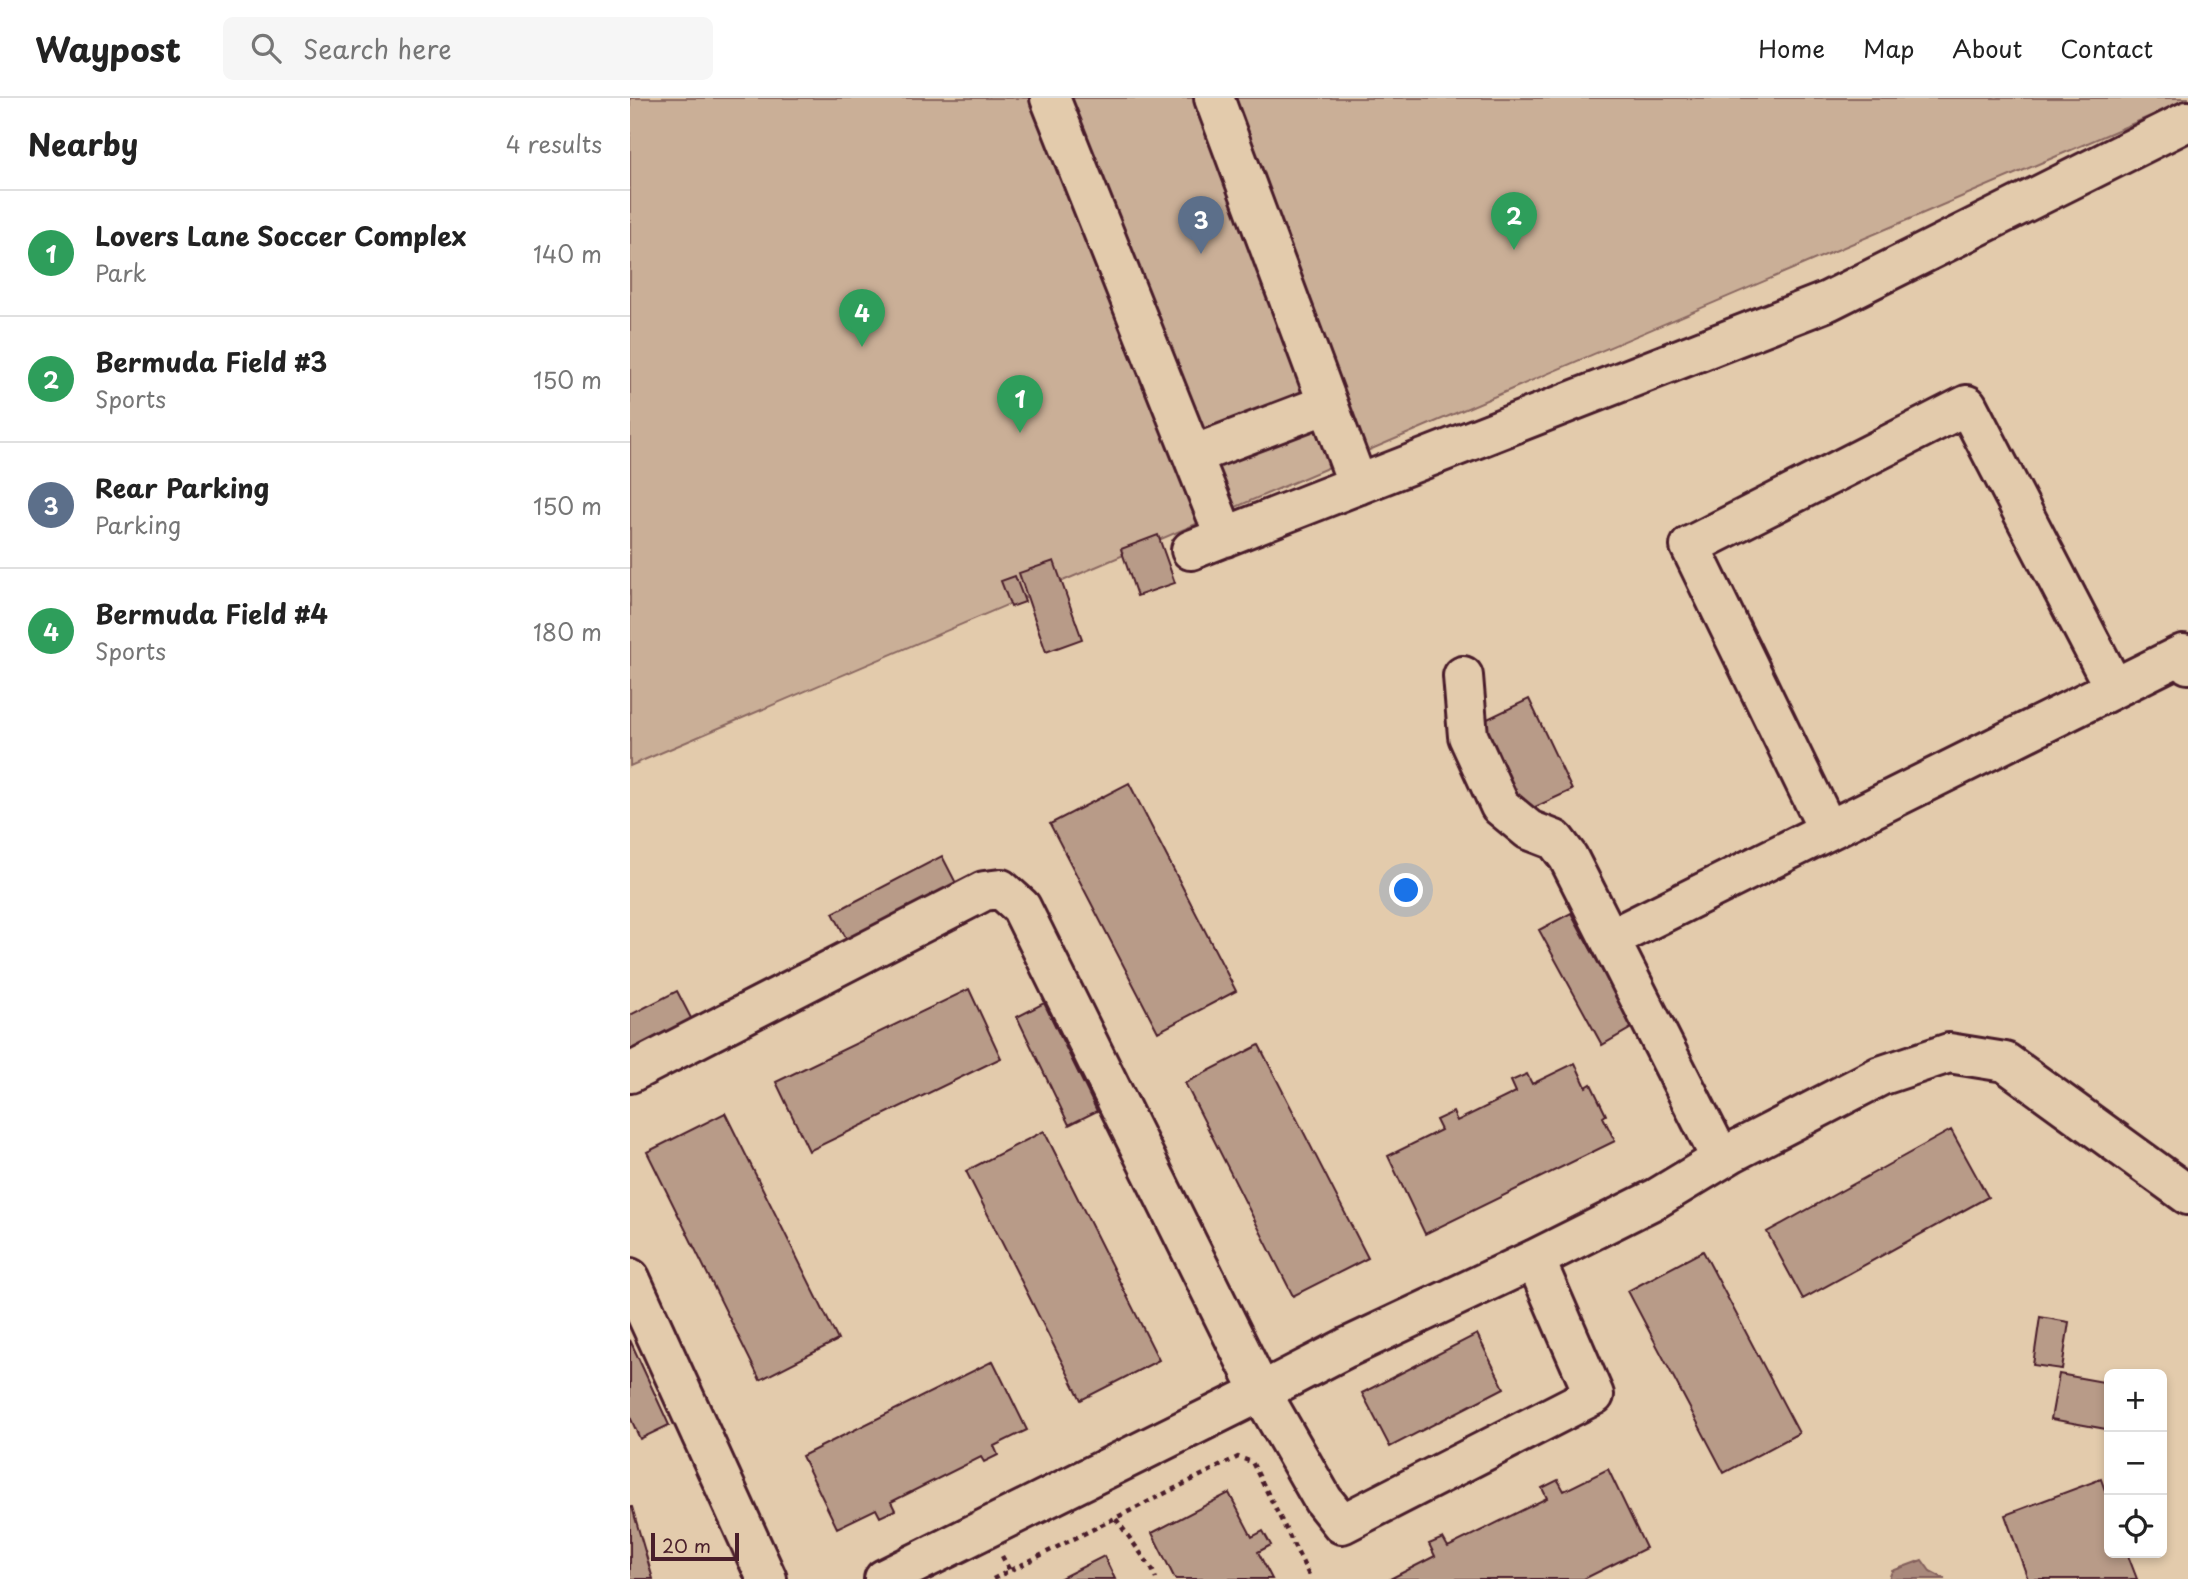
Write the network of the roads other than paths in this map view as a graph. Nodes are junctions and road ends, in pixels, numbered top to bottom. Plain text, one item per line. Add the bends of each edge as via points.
1 (1050, 98) edge
2 (1214, 98) edge
3 (2188, 121) edge
4 (1327, 404) junction
5 (1193, 454) junction
6 (1358, 485) junction
7 (2188, 664) edge
8 (1463, 676) dead end
9 (2114, 688) junction
10 (1828, 830) junction
11 (1610, 939) junction
12 (630, 1073) edge
13 (1721, 1159) junction
14 (2188, 1195) edge
15 (1535, 1259) junction
16 (630, 1278) edge
17 (1261, 1392) junction
18 (767, 1579) edge
19 (884, 1579) edge

1 - 5 lane
2 - 4 lane
3 - 6 lane via 1828,301
4 - 5 lane
4 - 6 lane
5 - 6 lane via 1208,544
7 - 9 lane via 2183,654
8 - 11 lane via 1468,736 1500,806 1529,830 1555,840
9 - 10 lane
9 - 10 lane via 1967,405 1690,546
10 - 11 lane
11 - 13 lane
12 - 17 lane via 985,891 1001,889 1021,907
13 - 14 lane via 1880,1076 1949,1053 2005,1062
13 - 15 lane via 1657,1198
15 - 17 lane
15 - 17 lane via 1594,1395 1342,1524 1323,1500
16 - 18 lane
17 - 19 lane

